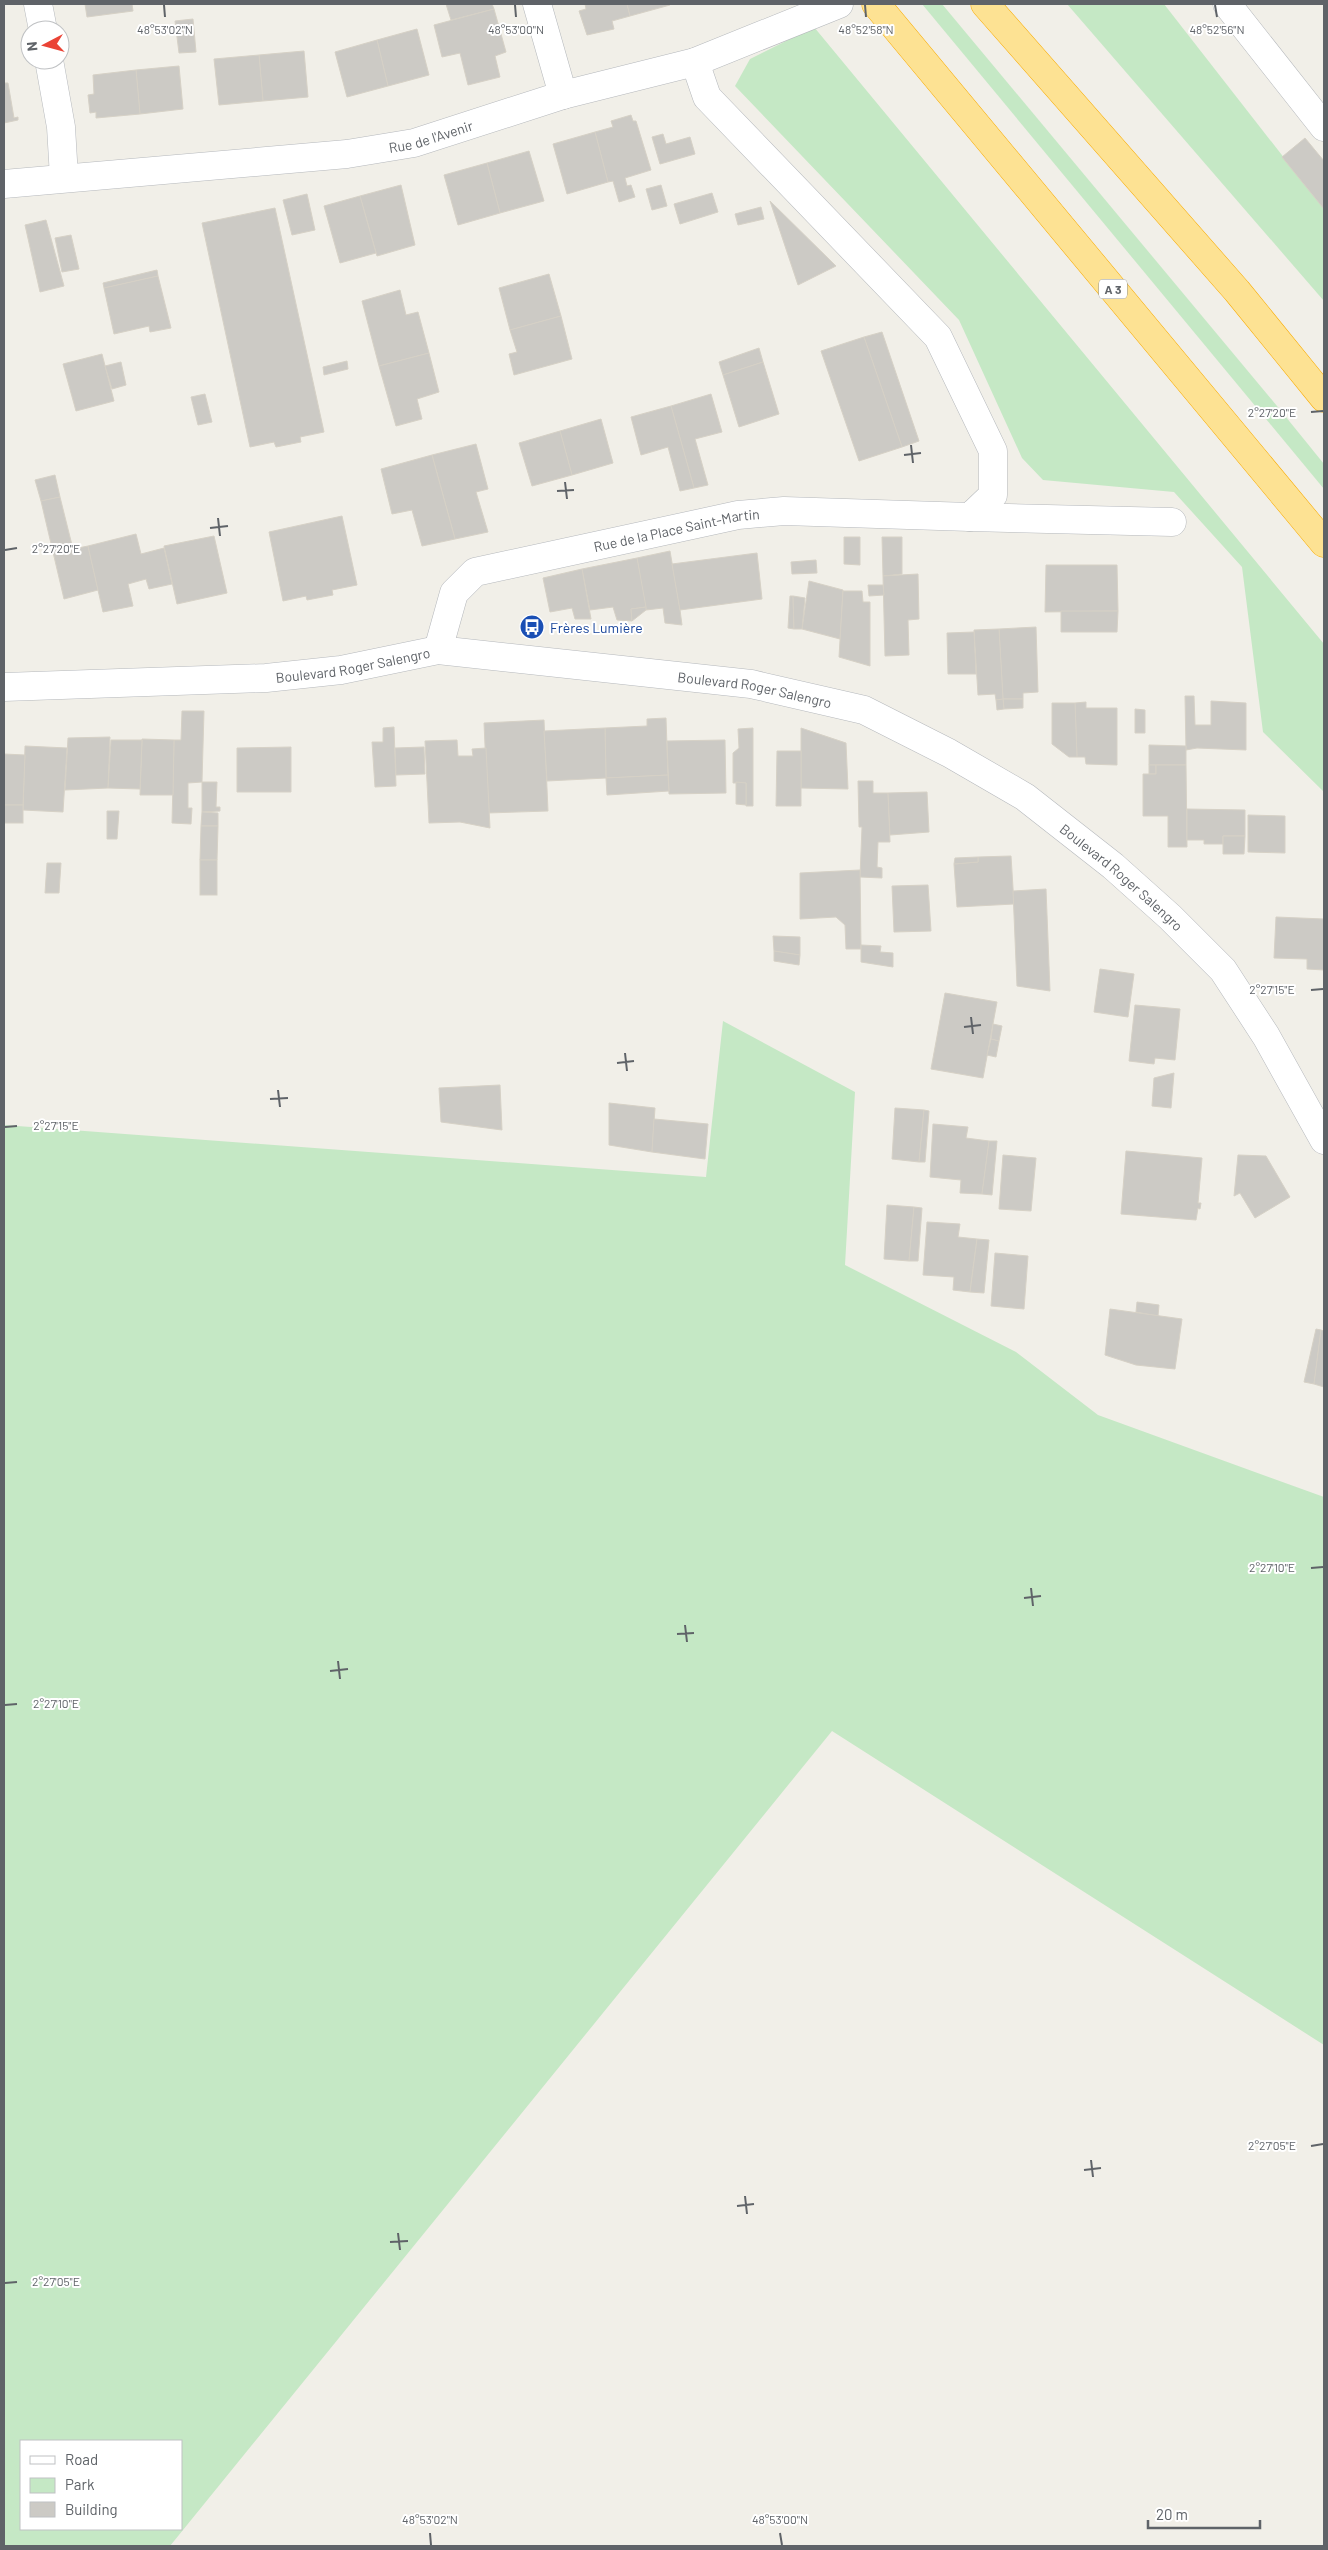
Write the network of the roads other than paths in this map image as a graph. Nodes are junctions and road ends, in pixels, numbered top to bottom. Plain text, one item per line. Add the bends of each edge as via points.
1 (38, 4) edge
2 (537, 4) edge
3 (839, 4) edge
4 (876, 4) edge
5 (985, 4) edge
6 (1226, 4) edge
7 (41, 20) edge
8 (695, 62) junction
9 (50, 70) edge
10 (563, 95) junction
11 (1324, 126) edge
12 (64, 177) junction
13 (4, 184) edge
14 (1324, 398) edge
15 (970, 517) junction
16 (1172, 522) dead end
17 (1324, 543) edge
18 (438, 650) junction
19 (4, 687) edge
20 (1324, 1140) edge

1 - 7 street
2 - 10 street
3 - 8 street, Rue de l'Avenir
4 - 17 highway, A 3
5 - 14 highway via 1237,291
6 - 11 street
8 - 10 street, Rue de l'Avenir
8 - 15 street via 707,97 938,337 993,451 993,495
9 - 12 street via 61,127
10 - 12 street, Rue de l'Avenir via 414,143 347,154
12 - 13 street, Rue de l'Avenir
15 - 16 street, Rue de la Place Saint-Martin
15 - 18 street, Rue de la Place Saint-Martin via 784,511 738,515 475,572 454,593
18 - 19 street, Boulevard Roger Salengro via 341,670 266,678
18 - 20 street, Boulevard Roger Salengro via 751,684 864,710 949,753 1025,796 1113,866 1223,970 1266,1036

